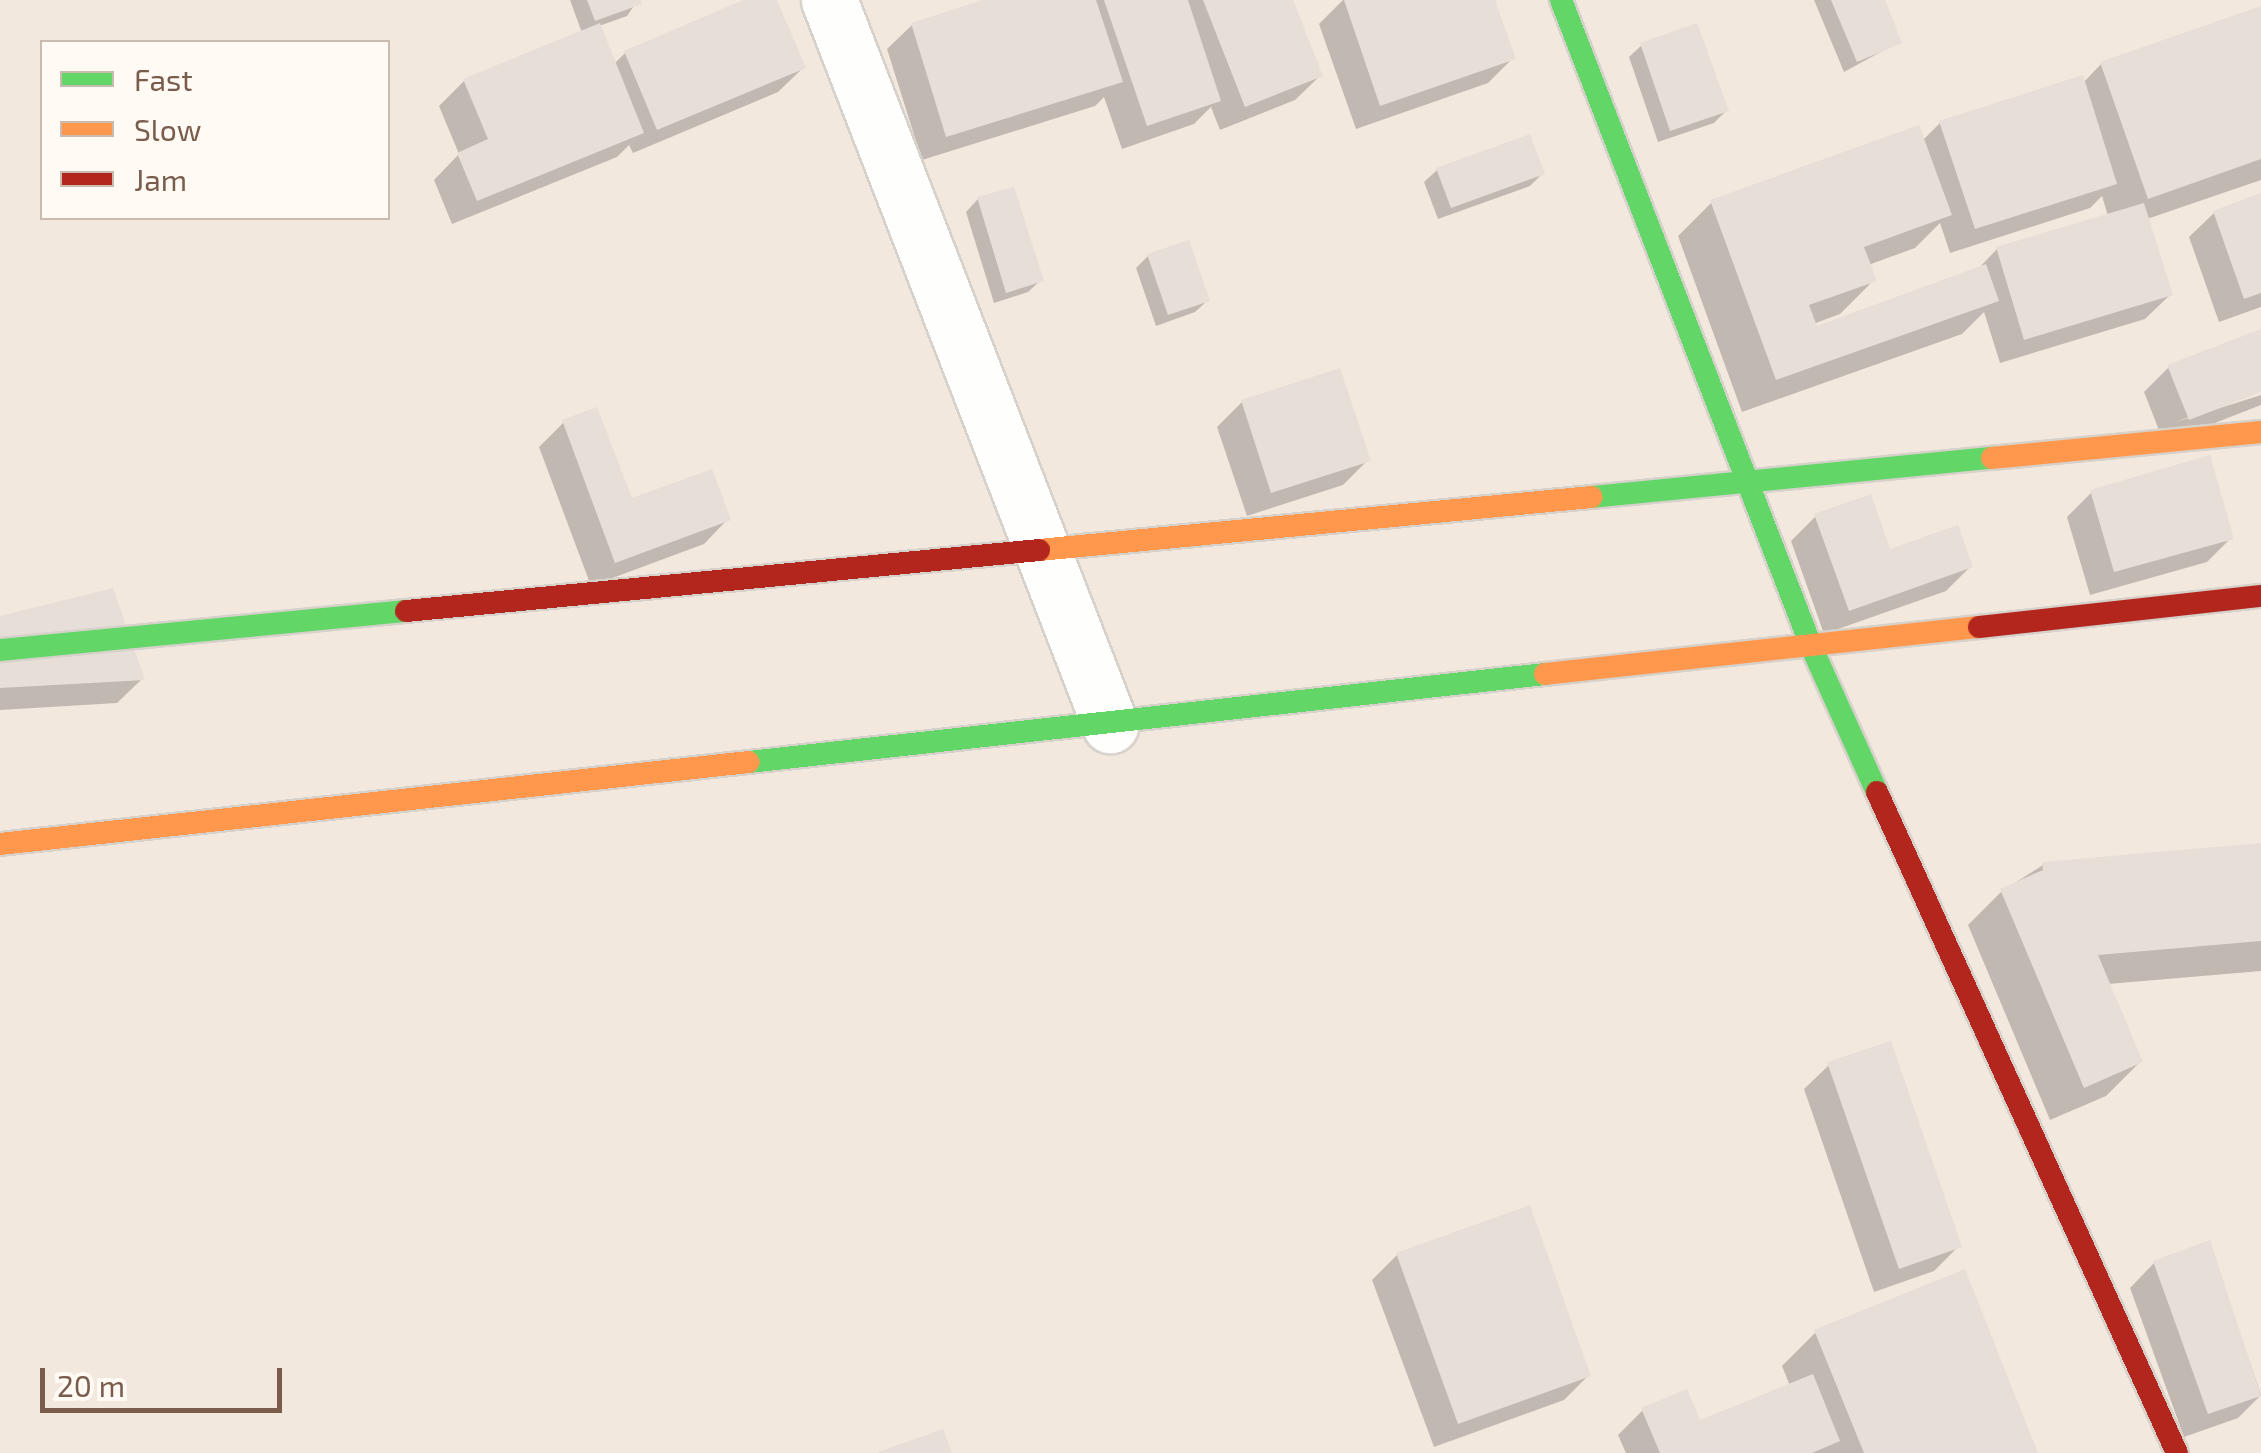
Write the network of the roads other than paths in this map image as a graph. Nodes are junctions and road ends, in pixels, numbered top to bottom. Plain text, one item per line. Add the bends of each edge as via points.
1 (829, 0) edge
2 (1561, 0) edge
3 (2261, 432) edge
4 (1747, 482) junction
5 (1042, 549) junction
6 (2261, 596) edge
7 (1811, 646) junction
8 (0, 650) edge
9 (1110, 725) junction
10 (0, 844) edge
11 (2177, 1453) edge

1 - 5 street
2 - 4 main road
3 - 4 main road
4 - 5 main road
4 - 7 main road
5 - 8 main road
5 - 9 street
6 - 7 main road
7 - 9 main road
7 - 11 main road
9 - 10 main road

